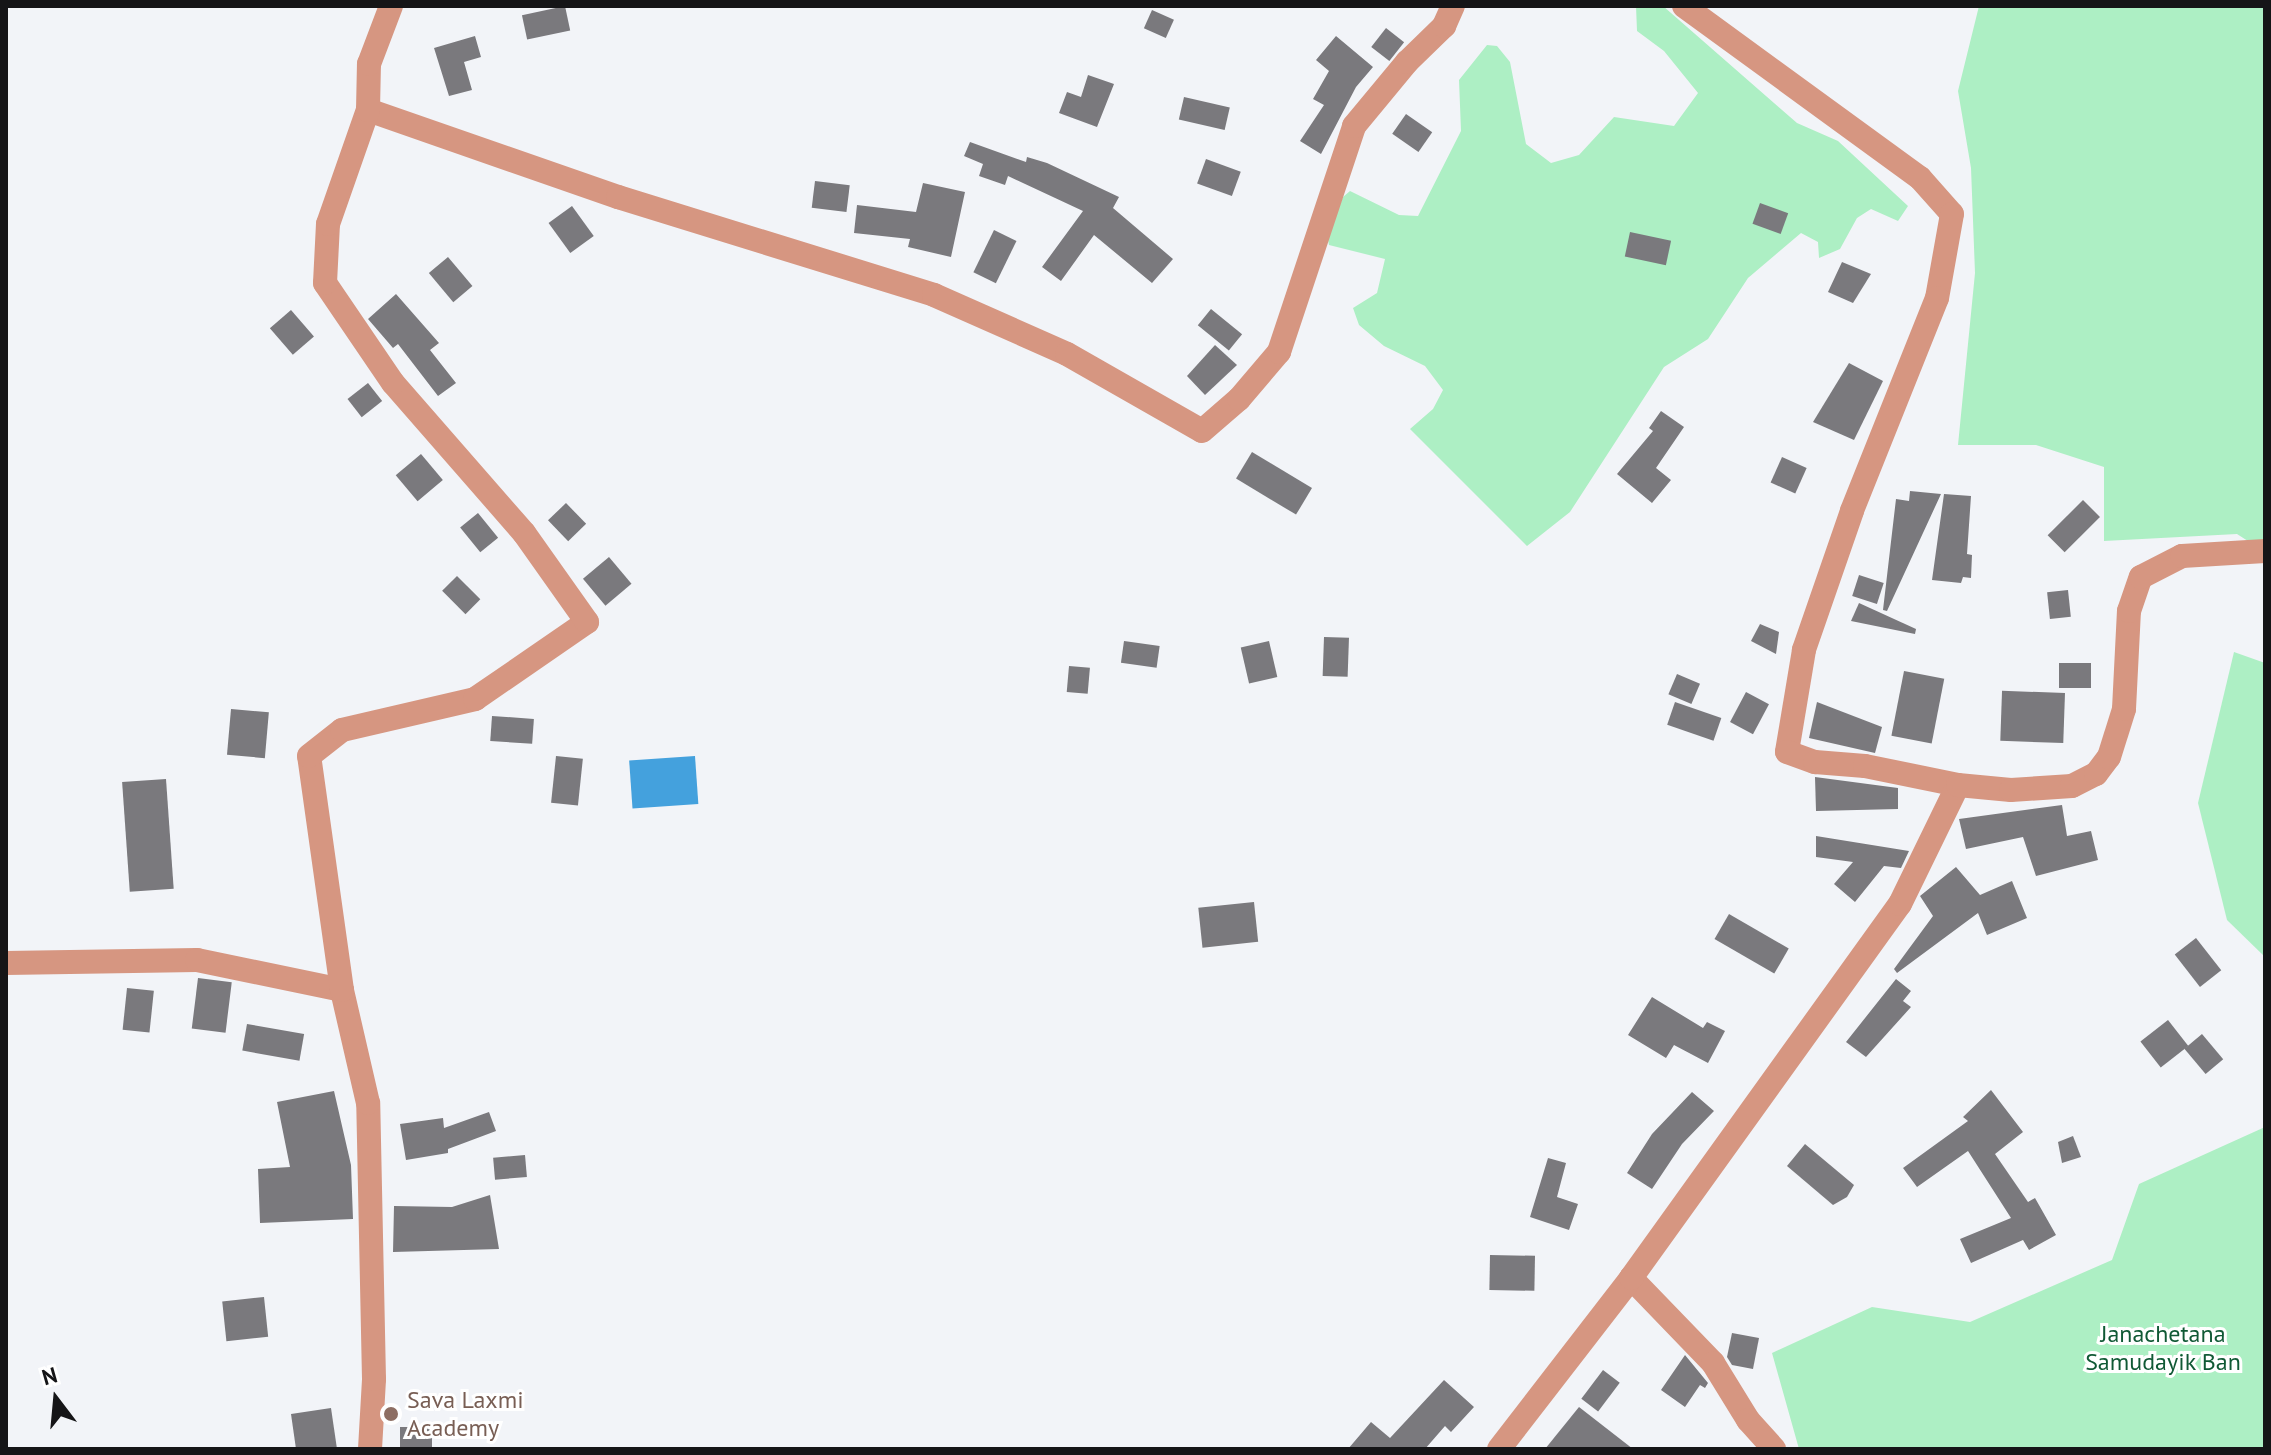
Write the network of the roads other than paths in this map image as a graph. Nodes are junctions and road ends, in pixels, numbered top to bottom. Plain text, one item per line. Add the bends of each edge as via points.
1 (391, 6) edge
2 (1453, 6) edge
3 (1684, 6) edge
4 (368, 110) junction
5 (2265, 551) edge
6 (1958, 785) junction
7 (6, 963) edge
8 (342, 990) junction
9 (1631, 1278) junction
10 (370, 1449) edge
11 (1499, 1449) edge
12 (1774, 1449) edge

1 - 4 street via 369,64
2 - 4 street via 1444,26 1354,126 1279,352 1239,399 1202,431 1067,354 934,295 618,197
3 - 6 street via 1920,178 1952,214 1937,298 1852,511 1804,650 1787,752 1815,762
4 - 8 street via 328,224 325,283 393,383 524,533 587,622 475,699 342,730 309,756
5 - 6 street via 2182,556 2141,577 2129,611 2124,709 2109,757 2096,774 2072,786 2011,790
6 - 9 street via 1900,904
7 - 8 street via 197,960
8 - 10 street via 368,1103 374,1379
9 - 11 street
9 - 12 street via 1713,1363 1748,1420

